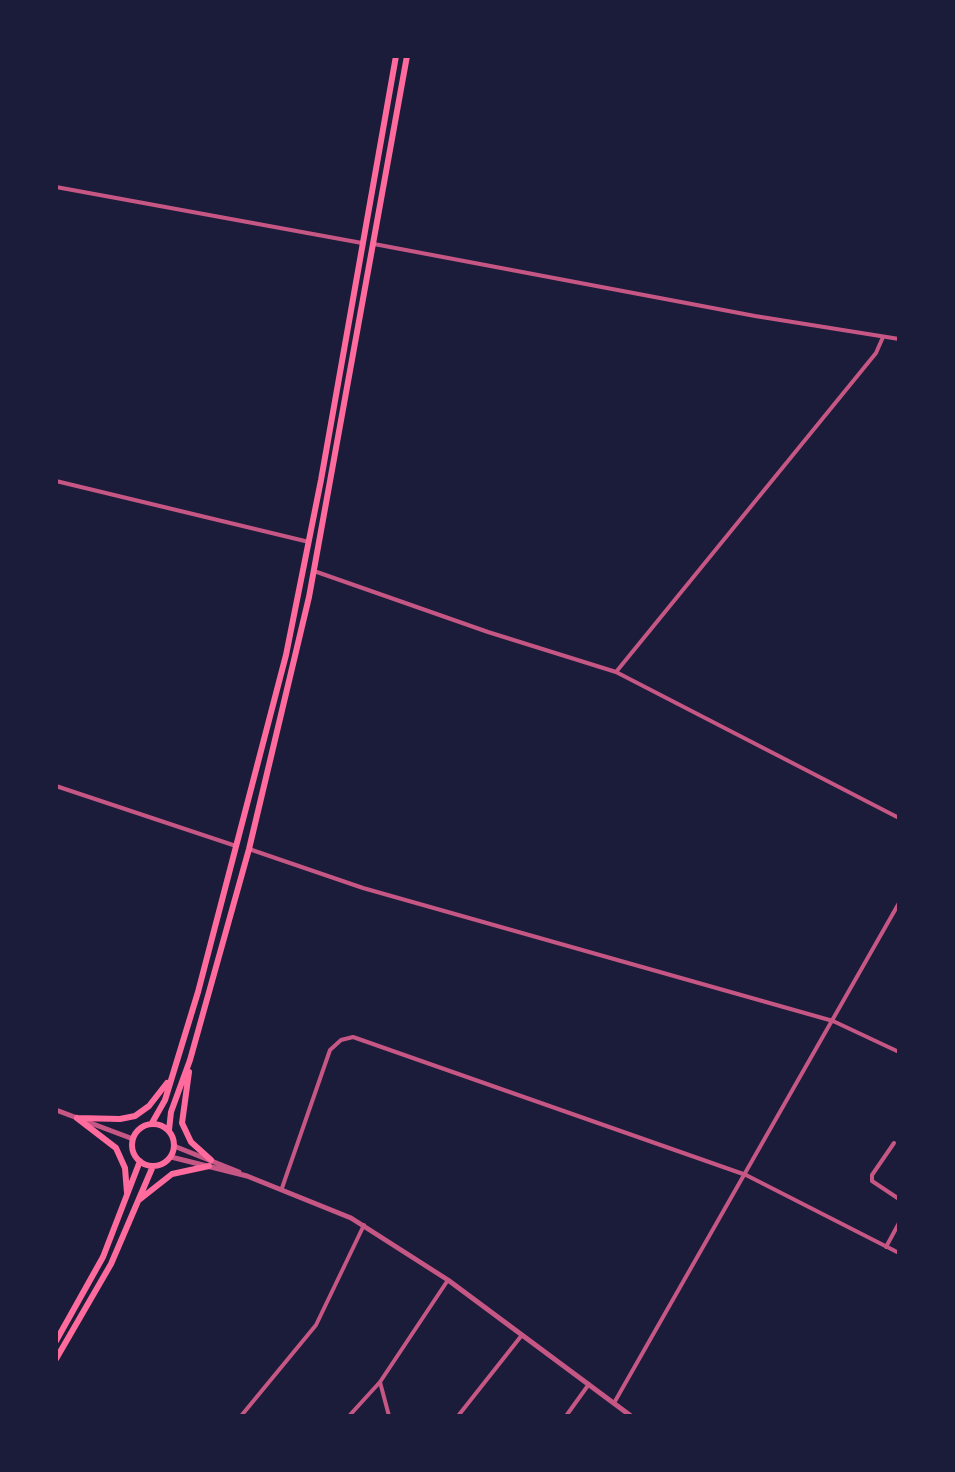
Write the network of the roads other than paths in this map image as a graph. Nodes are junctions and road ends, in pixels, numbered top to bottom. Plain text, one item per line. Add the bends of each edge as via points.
1 (396, 56) edge
2 (407, 56) edge
3 (56, 187) edge
4 (364, 243) junction
5 (374, 244) junction
6 (884, 336) junction
7 (899, 339) edge
8 (56, 481) edge
9 (309, 542) junction
10 (314, 571) junction
11 (616, 672) junction
12 (56, 786) edge
13 (899, 818) edge
14 (237, 846) junction
15 (249, 849) junction
16 (899, 903) edge
17 (833, 1021) junction
18 (899, 1052) edge
19 (190, 1060) junction
20 (175, 1069) junction
21 (56, 1110) edge
22 (77, 1118) junction
23 (152, 1123) junction
24 (169, 1130) junction
25 (133, 1139) junction
26 (894, 1143) dead end
27 (174, 1146) junction
28 (171, 1157) junction
29 (140, 1161) junction
30 (210, 1163) junction
31 (153, 1166) junction
32 (746, 1175) junction
33 (282, 1188) junction
34 (899, 1199) edge
35 (127, 1200) junction
36 (136, 1202) junction
37 (899, 1223) edge
38 (364, 1225) junction
39 (886, 1247) junction
40 (899, 1253) edge
41 (448, 1280) junction
42 (522, 1335) junction
43 (56, 1341) edge
44 (56, 1359) edge
45 (380, 1382) junction
46 (589, 1384) junction
47 (614, 1403) junction
48 (245, 1415) edge
49 (349, 1416) edge
50 (389, 1416) edge
51 (458, 1416) edge
52 (566, 1416) edge
53 (631, 1416) edge

1 - 4 main road
2 - 5 main road
3 - 4 street
4 - 9 main road
5 - 6 street
5 - 10 main road
6 - 7 street
6 - 11 street via 876,353
8 - 9 street
9 - 14 main road
10 - 11 street
10 - 15 main road
11 - 13 street
12 - 14 street
14 - 20 main road
15 - 17 street via 363,888
15 - 19 main road
16 - 17 street
17 - 18 street
17 - 32 street
19 - 24 main road
19 - 30 main road via 182,1123
20 - 22 main road via 158,1096 135,1116
20 - 23 main road
21 - 22 street
22 - 25 street
22 - 35 main road via 116,1148 125,1168
23 - 24 main road
23 - 25 main road via 142,1126
24 - 27 main road
25 - 29 main road via 132,1150
26 - 34 street via 872,1181
27 - 28 main road
27 - 30 street
28 - 30 street
28 - 31 main road
29 - 31 main road
29 - 35 main road
30 - 33 street
30 - 36 main road via 163,1178
31 - 36 main road
32 - 33 street via 353,1037 330,1050
32 - 39 street
32 - 47 street
33 - 38 street
35 - 43 main road
36 - 44 main road via 111,1264
37 - 39 street
38 - 41 street
38 - 48 street via 316,1325
39 - 40 street
41 - 42 street
41 - 45 street
42 - 46 street
42 - 51 street
45 - 49 street
45 - 50 street
46 - 47 street
46 - 52 street
47 - 53 street

